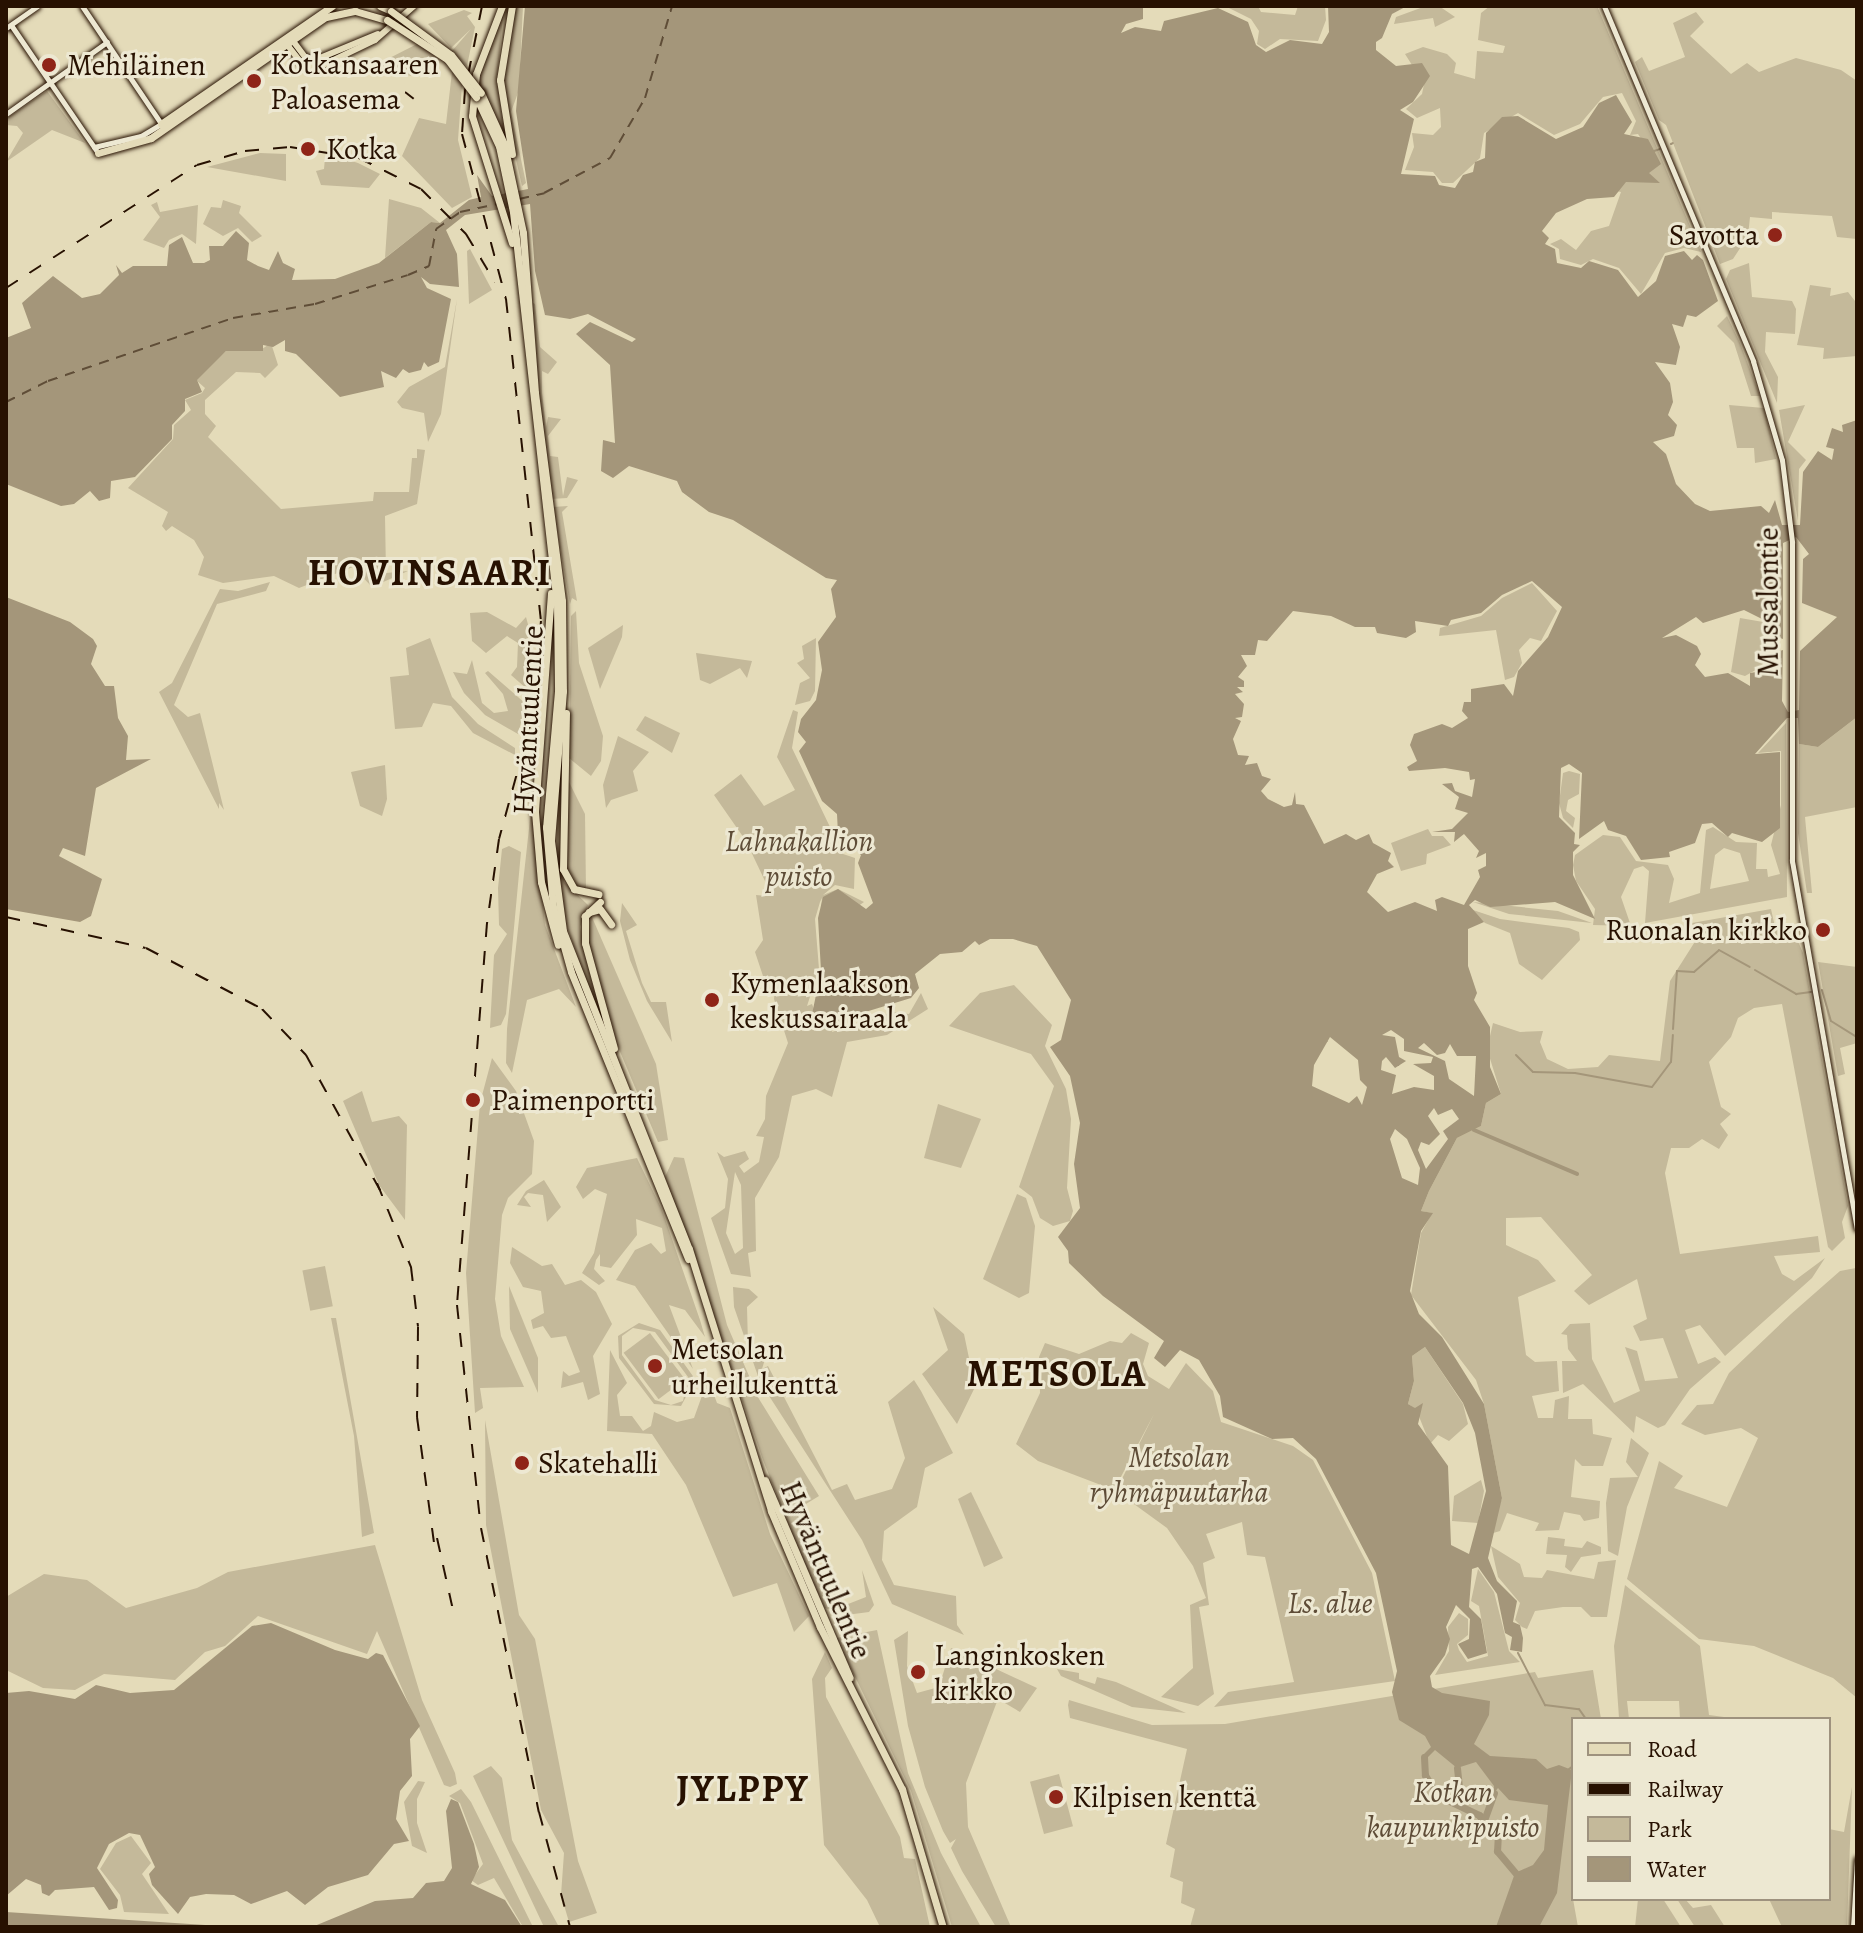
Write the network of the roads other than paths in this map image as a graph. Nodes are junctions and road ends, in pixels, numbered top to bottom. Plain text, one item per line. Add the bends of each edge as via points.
1 (37, 6) edge
2 (82, 6) edge
3 (332, 6) edge
4 (380, 6) edge
5 (414, 6) edge
6 (502, 6) edge
7 (512, 6) edge
8 (1604, 6) edge
9 (8, 26) edge
10 (287, 40) junction
11 (107, 42) junction
12 (50, 82) junction
13 (478, 95) junction
14 (6, 114) edge
15 (162, 126) junction
16 (96, 150) joint
17 (512, 187) junction
18 (513, 212) junction
19 (549, 539) junction
20 (564, 652) junction
21 (586, 913) junction
22 (611, 924) dead end
23 (580, 993) junction
24 (631, 1099) junction
25 (1857, 1228) edge
26 (694, 1271) junction
27 (1857, 1859) edge
28 (943, 1927) edge
29 (1853, 1927) edge

1 - 9 main road
2 - 11 main road
3 - 10 highway
4 - 13 highway, Hyväntuulentie, bridge via 451,55
5 - 10 main road via 362,48 314,68 303,65
6 - 18 highway via 476,74 472,104 477,140 497,189
7 - 17 highway via 500,80
8 - 25 main road, Mussalontie via 1763,387 1782,460 1792,542 1795,891
9 - 12 main road
10 - 13 highway, Hyväntuulentie, bridge via 337,14 363,12 436,49
10 - 15 highway
11 - 12 main road
11 - 15 main road
12 - 14 main road
12 - 16 main road
13 - 17 highway, Hyväntuulentie
15 - 16 highway via 145,141
17 - 18 highway, Hyväntuulentie
18 - 19 highway, Hyväntuulentie
18 - 20 highway, Hyväntuulentie
19 - 23 highway, Hyväntuulentie via 559,672 547,866 558,932
19 - 23 highway via 551,624 538,743 536,841 550,922
20 - 21 highway via 563,869 574,889 599,898
20 - 24 highway, Hyväntuulentie via 551,827 556,893 576,970
21 - 22 highway via 600,909
21 - 24 highway via 591,976
23 - 26 highway, Hyväntuulentie
24 - 26 highway, Hyväntuulentie
26 - 28 highway, Hyväntuulentie via 758,1466 911,1812
27 - 29 main road

